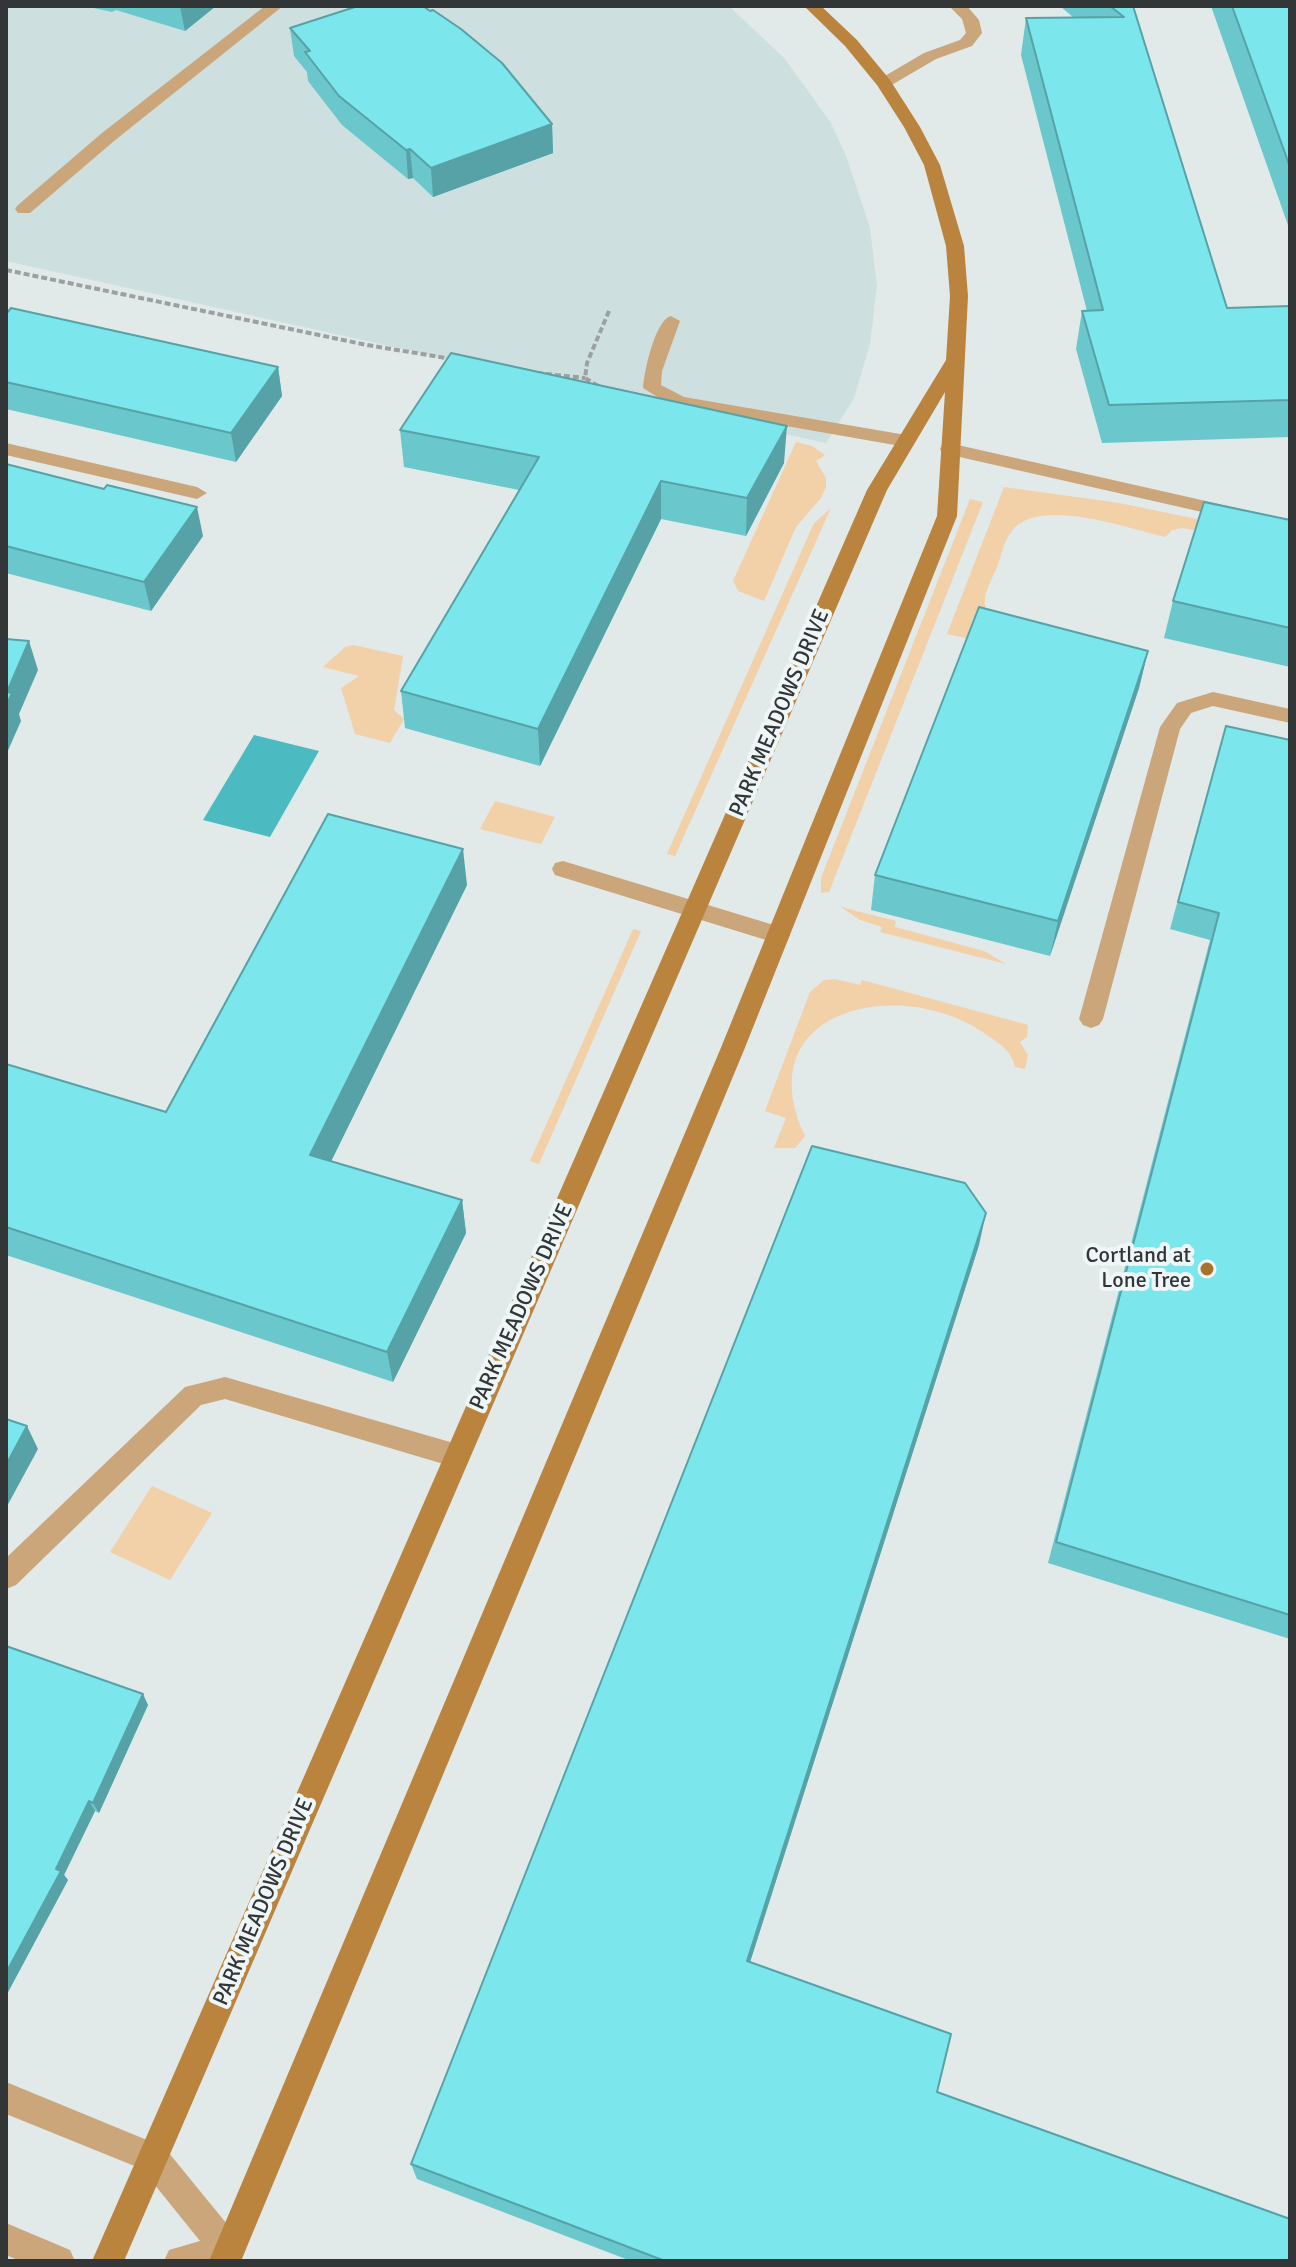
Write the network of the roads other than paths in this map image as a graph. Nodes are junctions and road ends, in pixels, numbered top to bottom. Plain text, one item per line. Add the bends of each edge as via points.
1 (275, 6) edge
2 (812, 6) edge
3 (957, 6) edge
4 (884, 83) junction
5 (24, 209) dead end
6 (671, 321) dead end
7 (953, 362) junction
8 (906, 441) junction
9 (6, 449) edge
10 (949, 449) junction
11 (197, 493) dead end
12 (1290, 526) edge
13 (1290, 716) edge
14 (563, 869) dead end
15 (695, 908) junction
16 (779, 935) junction
17 (1091, 1019) dead end
18 (457, 1456) junction
19 (6, 1576) edge
20 (6, 2098) edge
21 (153, 2158) junction
22 (6, 2239) edge
23 (227, 2256) edge
24 (59, 2261) edge
25 (108, 2261) edge
26 (180, 2261) edge

1 - 5 lane
2 - 4 main road, PARK MEADOWS DRIVE
3 - 4 lane via 970,16 970,41 930,56
4 - 7 main road, PARK MEADOWS DRIVE via 932,165 955,246 959,296
6 - 8 lane via 653,371 652,388 663,395
7 - 8 main road, PARK MEADOWS DRIVE
7 - 10 main road, PARK MEADOWS DRIVE
8 - 15 main road, PARK MEADOWS DRIVE via 877,490
9 - 11 lane
10 - 12 lane
10 - 16 main road, PARK MEADOWS DRIVE via 947,516
13 - 17 lane via 1213,699 1184,708 1170,727
14 - 15 lane
15 - 16 lane
15 - 18 main road, PARK MEADOWS DRIVE
16 - 23 main road, PARK MEADOWS DRIVE
18 - 19 lane via 225,1388 194,1395
18 - 21 main road, PARK MEADOWS DRIVE
20 - 21 lane
21 - 23 lane
21 - 25 main road, PARK MEADOWS DRIVE
22 - 24 lane
23 - 26 lane

